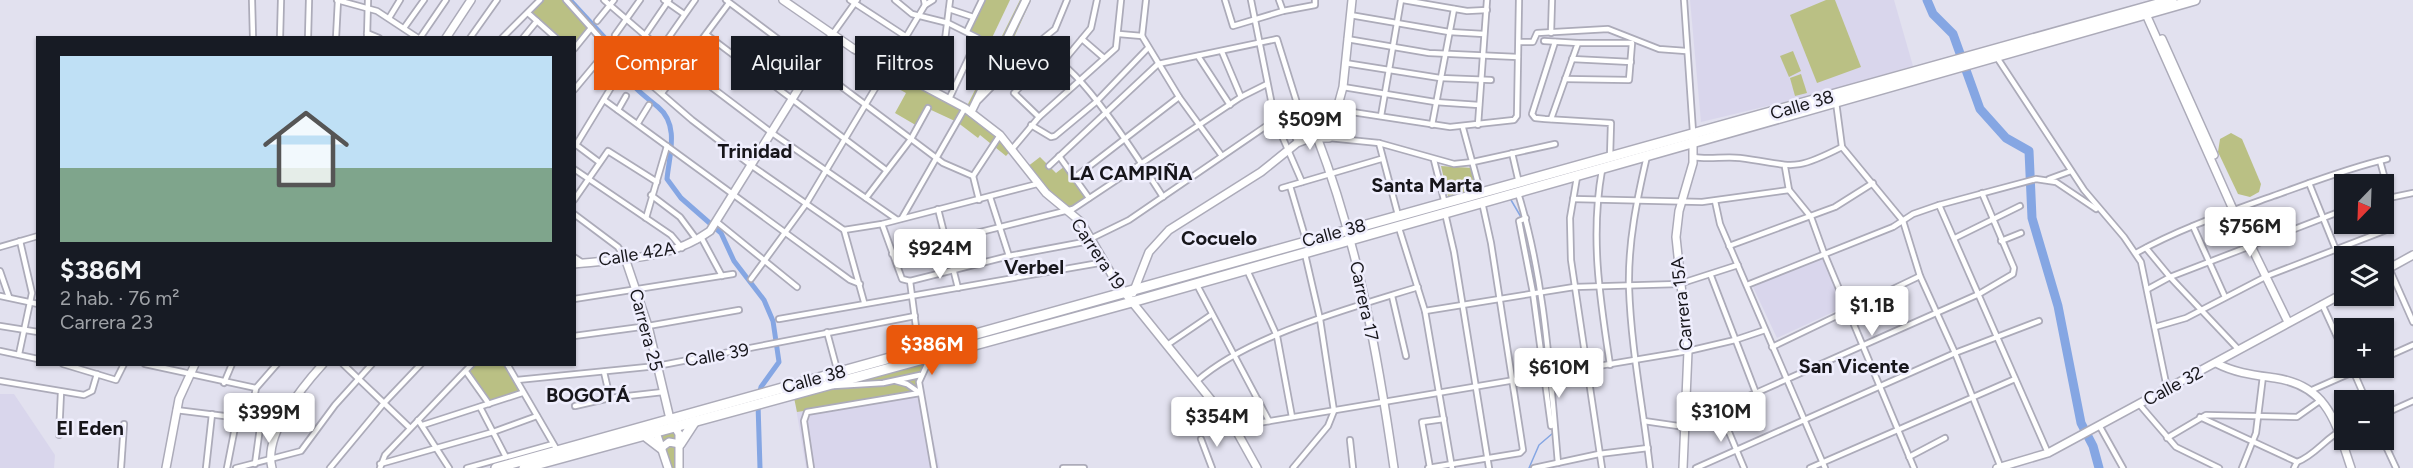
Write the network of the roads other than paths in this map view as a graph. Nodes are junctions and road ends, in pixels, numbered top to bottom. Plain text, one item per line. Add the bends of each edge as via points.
1 (252, 0) edge
2 (281, 0) edge
3 (309, 0) edge
4 (337, 0) edge
5 (369, 0) edge
6 (400, 0) edge
7 (424, 0) edge
8 (446, 0) edge
9 (471, 0) edge
10 (497, 0) edge
11 (540, 0) edge
12 (566, 0) edge
13 (604, 0) edge
14 (614, 0) edge
15 (640, 0) edge
16 (694, 0) edge
17 (783, 0) edge
18 (895, 0) edge
19 (933, 0) edge
20 (951, 0) edge
21 (973, 0) edge
22 (1026, 0) edge
23 (1067, 0) edge
24 (1097, 0) edge
25 (1121, 0) edge
26 (1146, 0) edge
27 (1226, 0) edge
28 (1251, 0) edge
29 (1279, 0) edge
30 (1302, 0) edge
31 (1352, 0) edge
32 (1402, 0) edge
33 (1487, 0) edge
34 (1519, 0) edge
35 (1552, 0) edge
36 (1684, 0) edge
37 (2172, 0) edge
38 (2195, 0) edge
39 (667, 1) edge
40 (728, 1) edge
41 (854, 1) edge
42 (982, 1) edge
43 (925, 3) edge
44 (1315, 3) edge
45 (367, 6) junction
46 (609, 6) junction
47 (1304, 7) junction
48 (949, 9) junction
49 (1454, 9) junction
50 (1487, 10) junction
51 (1283, 11) junction
52 (2147, 11) junction
53 (528, 13) junction
54 (684, 14) junction
55 (1350, 15) junction
56 (918, 16) junction
57 (973, 16) junction
58 (389, 18) junction
59 (1255, 19) junction
60 (626, 20) junction
61 (537, 21) junction
62 (597, 21) dead end
63 (1397, 21) junction
64 (948, 23) junction
65 (404, 28) junction
66 (591, 28) junction
67 (967, 31) junction
68 (1449, 32) junction
69 (1551, 33) junction
70 (1119, 34) junction
71 (1484, 34) junction
72 (367, 35) edge
73 (615, 35) dead end
74 (645, 35) joint
75 (707, 35) joint
76 (832, 35) junction
77 (253, 36) edge
78 (280, 36) edge
79 (308, 36) edge
80 (336, 36) edge
81 (416, 36) edge
82 (420, 36) edge
83 (447, 36) edge
84 (471, 36) edge
85 (504, 36) edge
86 (525, 36) edge
87 (553, 36) edge
88 (670, 36) edge
89 (773, 36) edge
90 (906, 36) joint
91 (945, 36) edge
92 (1142, 36) junction
93 (1082, 39) junction
94 (1347, 39) junction
95 (1544, 41) dead end
96 (1518, 42) junction
97 (1555, 42) junction
98 (1259, 43) junction
99 (1578, 43) junction
100 (576, 47) edge
101 (1393, 47) junction
102 (1148, 48) junction
103 (855, 49) edge
104 (1686, 51) junction
105 (1222, 52) junction
106 (1070, 53) edge
107 (1995, 54) junction
108 (1445, 55) junction
109 (1198, 56) junction
110 (1483, 56) junction
111 (1518, 57) junction
112 (1104, 58) junction
113 (1572, 59) junction
114 (1631, 62) junction
115 (1345, 63) junction
116 (1158, 64) junction
117 (1955, 66) junction
118 (1389, 70) junction
119 (1070, 73) edge
120 (1440, 78) junction
121 (1565, 79) junction
122 (1482, 80) junction
123 (1491, 80) dead end
124 (1080, 82) junction
125 (1267, 84) junction
126 (1343, 87) junction
127 (576, 88) edge
128 (843, 89) edge
129 (610, 90) edge
130 (658, 90) edge
131 (664, 90) edge
132 (714, 90) edge
133 (799, 90) edge
134 (874, 90) edge
135 (931, 90) edge
136 (1017, 90) edge
137 (662, 93) junction
138 (1385, 94) junction
139 (626, 96) dead end
140 (1179, 97) junction
141 (1241, 97) junction
142 (794, 99) junction
143 (949, 99) junction
144 (604, 100) junction
145 (979, 100) junction
146 (1096, 102) junction
147 (1435, 102) junction
148 (1836, 102) junction
149 (648, 105) dead end
150 (1230, 105) junction
151 (1479, 105) junction
152 (866, 106) junction
153 (928, 108) dead end
154 (618, 110) junction
155 (968, 110) junction
156 (1339, 110) junction
157 (1105, 113) junction
158 (1381, 116) junction
159 (1039, 117) junction
160 (1551, 119) junction
161 (1275, 120) junction
162 (638, 123) junction
163 (1031, 125) junction
164 (1199, 125) junction
165 (1432, 125) junction
166 (1478, 125) junction
167 (1463, 128) junction
168 (772, 133) junction
169 (1000, 135) junction
170 (1317, 137) junction
171 (846, 138) junction
172 (1123, 138) junction
173 (1281, 138) junction
174 (1329, 138) junction
175 (1694, 139) junction
176 (911, 140) junction
177 (1298, 140) junction
178 (576, 142) edge
179 (1379, 143) junction
180 (1555, 144) dead end
181 (576, 145) edge
182 (668, 146) junction
183 (1842, 147) junction
184 (1013, 148) junction
185 (1287, 150) junction
186 (1512, 153) junction
187 (1647, 155) junction
188 (1059, 156) junction
189 (1222, 156) junction
190 (1610, 157) junction
191 (1694, 157) junction
192 (939, 158) junction
193 (1381, 159) junction
194 (2387, 159) dead end
195 (1434, 160) junction
196 (2380, 161) junction
197 (599, 162) junction
198 (1473, 162) junction
199 (1142, 165) junction
200 (752, 166) junction
201 (1048, 166) dead end
202 (1603, 167) junction
203 (1785, 167) junction
204 (576, 170) edge
205 (886, 170) junction
206 (825, 171) junction
207 (2071, 171) junction
208 (1331, 172) junction
209 (1578, 174) junction
210 (2384, 174) edge
211 (973, 176) junction
212 (1074, 178) junction
213 (588, 179) junction
214 (2049, 179) junction
215 (657, 182) junction
216 (1302, 182) junction
217 (1873, 183) junction
218 (2309, 183) junction
219 (1037, 184) junction
220 (1290, 186) junction
221 (1518, 187) junction
222 (1282, 188) dead end
223 (1789, 190) junction
224 (576, 193) edge
225 (1982, 193) junction
226 (2413, 193) edge
227 (651, 195) junction
228 (732, 195) junction
229 (1163, 196) junction
230 (2394, 196) edge
231 (990, 197) junction
232 (866, 198) junction
233 (1089, 198) junction
234 (1481, 198) junction
235 (1573, 199) junction
236 (1597, 199) junction
237 (979, 200) junction
238 (1637, 200) junction
239 (1681, 201) junction
240 (1715, 201) junction
241 (806, 204) junction
242 (1940, 205) junction
243 (2020, 207) dead end
244 (1445, 208) junction
245 (938, 209) junction
246 (2236, 210) junction
247 (1068, 211) junction
248 (2101, 213) junction
249 (2334, 214) edge
250 (576, 216) edge
251 (1811, 217) junction
252 (646, 218) junction
253 (899, 218) junction
254 (2324, 218) junction
255 (1992, 219) junction
256 (1398, 220) junction
257 (1903, 221) junction
258 (716, 223) junction
259 (882, 224) junction
260 (2193, 226) junction
261 (1000, 228) junction
262 (844, 230) junction
263 (1350, 233) junction
264 (2021, 233) dead end
265 (785, 234) junction
266 (2376, 234) edge
267 (36, 237) edge
268 (699, 238) junction
269 (1092, 238) junction
270 (1955, 238) junction
271 (1306, 240) junction
272 (20, 241) junction
273 (946, 241) junction
274 (2001, 241) junction
275 (2253, 245) junction
276 (1729, 246) junction
277 (2334, 246) edge
278 (2346, 246) edge
279 (0, 247) edge
280 (682, 248) junction
281 (2146, 248) junction
282 (1305, 251) junction
283 (2334, 251) edge
284 (1824, 253) junction
285 (2136, 253) junction
286 (892, 254) junction
287 (2413, 255) edge
288 (1009, 256) junction
289 (576, 258) edge
290 (625, 258) junction
291 (1105, 262) junction
292 (2209, 262) junction
293 (583, 263) junction
294 (765, 263) junction
295 (576, 264) edge
296 (1738, 265) junction
297 (2394, 265) edge
298 (1246, 268) junction
299 (952, 270) junction
300 (0, 271) edge
301 (733, 274) dead end
302 (722, 276) junction
303 (1710, 276) junction
304 (1920, 276) junction
305 (2267, 276) junction
306 (2170, 277) junction
307 (751, 279) dead end
308 (910, 281) junction
309 (1196, 282) junction
310 (860, 284) junction
311 (1679, 284) junction
312 (1747, 285) junction
313 (2394, 285) edge
314 (1598, 286) junction
315 (1629, 286) junction
316 (797, 287) dead end
317 (1418, 287) junction
318 (1574, 287) junction
319 (958, 288) junction
320 (2148, 289) junction
321 (636, 291) junction
322 (1536, 292) junction
323 (1979, 294) junction
324 (913, 295) junction
325 (0, 296) edge
326 (1130, 296) junction
327 (1392, 296) junction
328 (9, 297) junction
329 (2225, 297) junction
330 (2334, 298) edge
331 (576, 299) edge
332 (1500, 299) junction
333 (864, 302) junction
334 (30, 303) junction
335 (36, 304) edge
336 (1365, 304) junction
337 (2322, 304) junction
338 (1463, 305) junction
339 (738, 310) dead end
340 (2203, 310) junction
341 (1425, 311) junction
342 (1850, 311) junction
343 (1937, 312) junction
344 (915, 315) junction
345 (1211, 315) junction
346 (779, 319) dead end
347 (1320, 319) junction
348 (2039, 321) dead end
349 (2288, 322) junction
350 (2413, 322) edge
351 (0, 326) edge
352 (648, 326) junction
353 (2155, 327) junction
354 (23, 330) junction
355 (1765, 330) junction
356 (2334, 330) edge
357 (36, 332) edge
358 (827, 332) junction
359 (576, 336) edge
360 (1277, 336) junction
361 (1998, 337) junction
362 (1735, 340) junction
363 (1167, 345) junction
364 (2413, 345) edge
365 (1772, 347) junction
366 (1864, 347) junction
367 (919, 350) junction
368 (2239, 350) junction
369 (0, 351) edge
370 (1688, 351) junction
371 (19, 354) junction
372 (1956, 354) junction
373 (2394, 354) edge
374 (1233, 355) junction
375 (1406, 356) dead end
376 (930, 357) junction
377 (36, 358) edge
378 (1634, 361) junction
379 (2216, 363) junction
380 (1610, 365) junction
381 (77, 366) edge
382 (123, 366) edge
383 (194, 366) edge
384 (231, 366) edge
385 (275, 366) edge
386 (321, 366) edge
387 (345, 366) edge
388 (370, 366) edge
389 (419, 366) edge
390 (471, 366) edge
391 (508, 366) edge
392 (657, 366) junction
393 (160, 367) edge
394 (1588, 369) junction
395 (604, 372) junction
396 (467, 373) junction
397 (838, 373) junction
398 (97, 374) junction
399 (920, 375) junction
400 (1548, 375) junction
401 (188, 376) junction
402 (2263, 376) junction
403 (2335, 378) edge
404 (358, 379) junction
405 (2015, 379) junction
406 (517, 380) junction
407 (1513, 380) junction
408 (1786, 380) junction
409 (0, 381) edge
410 (895, 381) junction
411 (1197, 381) junction
412 (224, 383) junction
413 (825, 385) junction
414 (1477, 387) junction
415 (256, 388) junction
416 (1879, 388) junction
417 (2167, 388) junction
418 (2312, 390) junction
419 (61, 392) junction
420 (663, 392) junction
421 (522, 393) junction
422 (920, 393) junction
423 (1440, 393) junction
424 (1756, 393) junction
425 (764, 397) junction
426 (610, 398) junction
427 (1973, 398) junction
428 (753, 400) junction
429 (2321, 400) junction
430 (2413, 401) edge
431 (1385, 402) junction
432 (384, 403) junction
433 (489, 404) junction
434 (2139, 404) junction
435 (575, 406) dead end
436 (480, 407) junction
437 (176, 410) junction
438 (2394, 410) edge
439 (1334, 411) junction
440 (212, 414) junction
441 (2258, 415) junction
442 (537, 416) junction
443 (237, 417) junction
444 (1292, 417) junction
445 (2200, 417) junction
446 (250, 419) junction
447 (1444, 419) junction
448 (261, 420) junction
449 (418, 420) junction
450 (696, 420) junction
451 (2334, 420) edge
452 (1269, 421) junction
453 (1644, 421) junction
454 (1806, 421) junction
455 (282, 423) junction
456 (672, 423) junction
457 (124, 424) dead end
458 (2099, 425) junction
459 (423, 426) junction
460 (1551, 426) dead end
461 (655, 427) junction
462 (1685, 427) junction
463 (410, 428) junction
464 (1898, 430) junction
465 (493, 432) junction
466 (1237, 432) junction
467 (59, 435) dead end
468 (644, 435) junction
469 (2334, 437) edge
470 (1945, 438) dead end
471 (2167, 438) junction
472 (1201, 440) dead end
473 (1350, 440) dead end
474 (2253, 442) junction
475 (680, 444) junction
476 (437, 447) junction
477 (555, 447) junction
478 (661, 447) junction
479 (1648, 448) junction
480 (2346, 450) edge
481 (2388, 450) edge
482 (1736, 452) junction
483 (2048, 453) junction
484 (1599, 454) junction
485 (506, 457) junction
486 (1909, 457) junction
487 (1488, 459) junction
488 (2027, 461) junction
489 (2297, 462) junction
490 (1558, 463) junction
491 (255, 464) junction
492 (271, 464) edge
493 (1824, 465) edge
494 (380, 466) edge
495 (1452, 467) edge
496 (121, 468) edge
497 (166, 468) edge
498 (206, 468) edge
499 (227, 468) edge
500 (236, 468) edge
501 (330, 468) edge
502 (448, 468) edge
503 (467, 468) edge
504 (496, 468) edge
505 (524, 468) edge
506 (668, 468) edge
507 (679, 468) edge
508 (811, 468) edge
509 (934, 468) edge
510 (1063, 468) edge
511 (1084, 468) edge
512 (1212, 468) edge
513 (1257, 468) edge
514 (1293, 468) edge
515 (1353, 468) edge
516 (1394, 468) edge
517 (1429, 468) edge
518 (1489, 468) edge
519 (1534, 468) edge
520 (1602, 468) edge
521 (1650, 468) edge
522 (1683, 468) edge
523 (1696, 468) edge
524 (1744, 468) edge
525 (1810, 468) edge
526 (1914, 468) edge
527 (1999, 468) edge
528 (2020, 468) edge
529 (2123, 468) edge
530 (2219, 468) edge
531 (2241, 468) edge
532 (2294, 468) edge
533 (2351, 468) edge
534 (2396, 468) edge

1 - 77 street
2 - 78 street
3 - 79 street
4 - 45 street
4 - 80 street
5 - 45 street
6 - 58 street
7 - 65 street
8 - 82 street
9 - 83 street
10 - 84 street
11 - 53 street
12 - 66 street
13 - 46 street
14 - 46 street
15 - 60 street
16 - 54 street
17 - 76 street, Carrera 19
18 - 56 street
19 - 43 street
20 - 48 street
21 - 42 street
22 - 145 street
23 - 145 street via 1060,22 1048,36 1025,53
24 - 93 street via 1094,22
25 - 70 street
26 - 92 street
27 - 59 street via 1232,26
28 - 59 street
29 - 51 street
30 - 47 street
31 - 55 street
32 - 49 street
32 - 63 street
33 - 50 street
34 - 96 street
35 - 69 street
36 - 104 street
37 - 52 highway, Calle 38
38 - 52 highway, Calle 38
39 - 54 street
39 - 74 street
40 - 75 street
40 - 89 street
41 - 76 street, Calle 42A
41 - 90 street
42 - 57 street
43 - 56 street
44 - 47 street
45 - 58 street
45 - 72 street
46 - 60 street
46 - 62 street
47 - 51 street
48 - 57 street
48 - 64 street
49 - 50 street
49 - 68 street
50 - 71 street
51 - 59 street
52 - 107 highway, Calle 38
52 - 246 street
53 - 61 street
53 - 85 street
54 - 88 street
55 - 63 street
55 - 94 street
56 - 64 street
56 - 90 street
57 - 67 street
58 - 65 street
59 - 98 street
60 - 73 street
60 - 74 street
61 - 86 street
61 - 87 street
63 - 68 street
63 - 101 street
64 - 67 street
64 - 91 street
65 - 81 street
66 - 100 street
66 - 127 street via 609,48
67 - 143 street via 978,40
68 - 71 street
68 - 108 street
69 - 96 street via 1537,33 1533,42
69 - 104 street via 1608,30 1659,49
70 - 92 street
70 - 112 street via 1116,48
71 - 110 street
75 - 142 street
76 - 103 street, Carrera 19
92 - 102 street
93 - 106 street
93 - 112 street
94 - 101 street
94 - 115 street
95 - 97 street
96 - 111 street
97 - 99 street
97 - 160 street via 1532,114 1535,118
98 - 105 street
98 - 125 street
98 - 177 street via 1277,39 1280,43 1302,119
99 - 113 street
99 - 114 street via 1630,43
101 - 108 street
101 - 118 street
102 - 116 street
102 - 146 street
104 - 175 street
105 - 109 street
105 - 141 street
107 - 117 highway, Calle 38
107 - 207 street
108 - 110 street
108 - 120 street
109 - 116 street
109 - 150 street
110 - 111 street
110 - 122 street
111 - 166 street via 1517,116 1514,120
112 - 124 street
113 - 114 street
113 - 121 street
114 - 121 street via 1628,82
115 - 118 street
115 - 126 street
116 - 140 street
116 - 157 street
117 - 148 highway, Calle 38
117 - 175 highway, Calle 38
118 - 120 street
118 - 138 street
119 - 124 street
120 - 122 street
120 - 147 street
121 - 160 street
122 - 123 street
122 - 151 street
124 - 146 street
124 - 159 street
125 - 141 street
125 - 161 street
126 - 138 street
126 - 156 street
128 - 152 street
129 - 144 street
130 - 137 street
131 - 137 street
132 - 168 street
133 - 142 street, Calle 42A
134 - 152 street
135 - 143 street, Carrera 19
136 - 159 street via 1014,93
137 - 200 street
138 - 147 street
138 - 158 street
139 - 154 street
140 - 164 street
140 - 172 street
141 - 150 street
142 - 168 street, Calle 42A
142 - 171 street
143 - 155 street, Carrera 19
144 - 154 street
144 - 178 street
145 - 155 street
146 - 157 street
146 - 163 street via 1055,136
147 - 151 street
147 - 165 street
148 - 175 highway, Calle 38
148 - 183 street
149 - 162 street
150 - 164 street
151 - 166 street
152 - 171 street
152 - 176 street
153 - 176 street
154 - 162 street
155 - 169 street, Carrera 19
155 - 192 street
156 - 158 street
156 - 174 street
157 - 172 street
157 - 188 street
158 - 165 street
159 - 163 street
160 - 190 street via 1612,123
161 - 173 street
161 - 189 street
162 - 182 street
163 - 184 street
164 - 189 street
164 - 199 street
165 - 167 street
166 - 167 street
167 - 198 street
168 - 200 street, Calle 42A
168 - 206 street
169 - 184 street, Carrera 19
169 - 211 street
170 - 174 street
170 - 177 street
170 - 208 street, Carrera 17
171 - 205 street
171 - 206 street
172 - 199 street
172 - 212 street
173 - 177 street
173 - 185 street
174 - 179 street
175 - 187 highway, Calle 38
175 - 190 highway, Calle 38
175 - 191 street, Carrera 15A
176 - 192 street
176 - 205 street
177 - 185 street
179 - 193 street
179 - 195 street
180 - 186 street
181 - 197 street
182 - 215 street
182 - 228 street
183 - 203 street via 1812,162
183 - 217 street
184 - 219 street, Carrera 19
185 - 216 street
185 - 326 street via 1261,172 1157,240
186 - 198 street
186 - 221 street
187 - 202 highway, Calle 38
187 - 238 street
188 - 201 street
188 - 212 street
189 - 229 street
190 - 221 highway, Calle 38
191 - 203 street via 1741,158
191 - 239 street, Carrera 15A
192 - 211 street
192 - 253 street
193 - 208 street
193 - 256 street
194 - 196 street
195 - 198 street
195 - 244 street
196 - 210 street
196 - 218 street
197 - 213 street
197 - 215 street via 610,151
198 - 234 street
199 - 229 street
199 - 233 street
200 - 228 street, Calle 42A
200 - 241 street
202 - 209 highway, Calle 38
202 - 236 street
203 - 223 street
204 - 213 street
205 - 232 street
206 - 232 street
206 - 241 street
207 - 214 street
207 - 248 street
208 - 216 street
208 - 263 street, Carrera 17
209 - 221 highway, Calle 38
209 - 235 street
211 - 237 street
212 - 233 street
213 - 224 street
213 - 252 street
214 - 225 street
214 - 248 street
215 - 227 street
216 - 220 street
217 - 251 street
217 - 257 street
218 - 246 street
218 - 254 street
219 - 231 street
219 - 247 street, Carrera 19
220 - 222 street
220 - 271 street
221 - 234 highway, Calle 38
221 - 322 street
223 - 240 street
223 - 251 street
225 - 242 street
225 - 255 street
226 - 230 street
227 - 252 street
227 - 268 street
228 - 258 street, Calle 42A
228 - 265 street
229 - 269 street via 1129,220
231 - 237 street
231 - 261 street
232 - 253 street
233 - 247 street
234 - 244 highway, Calle 38
234 - 332 street
235 - 236 street
235 - 318 street via 1570,238
236 - 238 street
236 - 314 street
237 - 245 street
238 - 239 street
238 - 315 street
239 - 240 street
239 - 311 street, Carrera 15A via 1676,237
240 - 276 street
241 - 262 street
241 - 265 street
242 - 257 street
242 - 270 street
243 - 255 street
244 - 256 highway, Calle 38
244 - 338 street
245 - 253 street
245 - 273 street
246 - 260 street
246 - 275 street
247 - 261 street
247 - 269 street, Carrera 19
248 - 285 street
249 - 254 street
250 - 290 street, Carrera 25 via 618,247
251 - 276 street
251 - 284 street
252 - 280 street
253 - 259 street
254 - 275 street
254 - 277 street
255 - 270 street
255 - 274 street
256 - 263 highway, Calle 38
256 - 317 street
257 - 284 street
257 - 304 street
258 - 268 street, Calle 42A
258 - 294 street
259 - 262 street
259 - 286 street
260 - 281 street
260 - 292 street
261 - 273 street
261 - 288 street
262 - 310 street
263 - 271 highway, Calle 38
263 - 282 highway, Calle 38
263 - 336 street, Carrera 17
264 - 274 street
265 - 294 street
265 - 310 street
266 - 278 street
267 - 272 street
268 - 280 street, Calle 42A
268 - 302 street
269 - 288 street via 1069,247
269 - 291 street, Carrera 19
270 - 323 street
271 - 326 highway, Calle 38
272 - 279 street
272 - 334 street via 32,293
273 - 286 street
273 - 299 street
274 - 323 street via 2014,272
275 - 292 street
275 - 305 street
276 - 296 street
280 - 290 street, Calle 42A via 660,255
281 - 285 street
281 - 306 street
282 - 298 highway, Calle 38
282 - 347 street
283 - 305 street
284 - 312 street
284 - 342 street
285 - 320 street
286 - 308 street via 902,279
287 - 297 street
288 - 299 street
289 - 293 street
290 - 293 street, Calle 42A
290 - 321 street, Carrera 25
291 - 319 street
291 - 326 street, Carrera 19
292 - 306 street
292 - 329 street
293 - 295 street, Calle 42A
294 - 307 street
294 - 316 street
296 - 303 street
296 - 312 street
298 - 309 highway, Calle 38
298 - 360 street
299 - 308 street
299 - 319 street
300 - 328 street
301 - 302 street
302 - 321 street
303 - 311 street
303 - 362 street
304 - 342 street
304 - 343 street
305 - 329 street
305 - 349 street
306 - 320 street
306 - 340 street
308 - 324 street
309 - 326 highway, Calle 38
309 - 345 street
310 - 333 street
311 - 315 street
311 - 370 street, Carrera 15A
312 - 355 street
313 - 350 street
314 - 315 street
314 - 318 street
314 - 380 street
315 - 378 street
317 - 327 street
317 - 341 street
318 - 322 street
318 - 394 street
319 - 324 street
320 - 353 street
321 - 331 street
321 - 352 street, Carrera 25
322 - 332 street
322 - 400 street
323 - 343 street
323 - 361 street
324 - 333 street
324 - 344 street
325 - 328 street
326 - 363 street, Carrera 19
326 - 367 highway, Calle 38
326 - 376 highway, Calle 38
327 - 336 street
327 - 375 street
328 - 334 street
329 - 340 street
330 - 337 street, Calle 32
332 - 338 street
332 - 407 street
333 - 346 street
334 - 335 street
334 - 354 street
336 - 347 street
336 - 431 street, Carrera 17
337 - 349 street, Calle 32
337 - 356 street
338 - 341 street
338 - 414 street
339 - 352 street
340 - 353 street
340 - 368 street
341 - 423 street
342 - 365 street
342 - 366 street
343 - 366 street
343 - 372 street
344 - 358 street, Calle 39
344 - 367 street
345 - 363 street
345 - 374 street
347 - 360 street
347 - 439 street
348 - 361 street
349 - 368 street, Calle 32
351 - 354 street
352 - 359 street
352 - 392 street, Carrera 25
353 - 417 street
354 - 357 street
354 - 371 street
355 - 362 street
355 - 365 street
358 - 392 street, Calle 39
358 - 397 street
360 - 374 street
360 - 444 street
361 - 372 street
361 - 405 street
362 - 370 street
362 - 424 street
363 - 411 street, Carrera 19
364 - 373 street
365 - 408 street
366 - 408 street
366 - 416 street
367 - 397 highway, Calle 38
368 - 379 street, Calle 32
369 - 371 street
370 - 378 street
370 - 462 street, Carrera 15A
371 - 377 street
372 - 416 street
372 - 427 street
374 - 411 street
374 - 452 street
376 - 399 street
376 - 413 highway, Calle 38
378 - 380 street
378 - 453 street
379 - 402 street via 2235,372
379 - 417 street, Calle 32
380 - 394 street
381 - 398 street
382 - 398 street via 118,380
383 - 401 street
384 - 412 street
385 - 415 street
386 - 455 street via 295,397
387 - 404 street
388 - 404 street
389 - 432 street
390 - 396 street
391 - 406 street
392 - 395 street, Calle 39
392 - 420 street, Carrera 25
393 - 401 street
394 - 400 street
394 - 484 street
395 - 406 street, Calle 39
395 - 426 street
396 - 433 street
396 - 449 street
397 - 425 highway, Calle 38
398 - 419 street via 90,393
399 - 410 street
399 - 422 street
400 - 407 street
400 - 460 street
400 - 490 street
401 - 412 street
401 - 437 street
402 - 418 street
402 - 441 street
403 - 418 street
404 - 432 street
404 - 492 street via 301,451
405 - 427 street
405 - 483 street
406 - 421 street
407 - 414 street
407 - 487 street via 1522,452
408 - 424 street
408 - 454 street
409 - 419 street
410 - 413 street
410 - 422 street
411 - 466 street, Carrera 19
412 - 415 street
413 - 425 highway, Calle 38
414 - 423 street
414 - 487 street
415 - 446 street
416 - 454 street
416 - 464 street
417 - 434 street, Calle 32
418 - 429 street
419 - 467 street
420 - 426 street
420 - 456 street, Carrera 25
421 - 433 street
421 - 442 street
422 - 508 street via 810,411 804,421
422 - 509 street
423 - 431 street
423 - 447 street
424 - 482 street via 1720,410
425 - 428 highway, Calle 38
426 - 435 street
427 - 464 street
427 - 527 street
428 - 450 highway, Calle 38
428 - 456 highway, Calle 38
429 - 441 street via 2297,417
429 - 451 street
430 - 438 street
431 - 439 street
431 - 516 street, Carrera 17
432 - 463 street
432 - 501 street
433 - 436 street
434 - 458 street, Calle 32
434 - 471 street
436 - 459 street
436 - 465 street
437 - 440 street
437 - 497 street
439 - 444 street
439 - 514 street via 1328,426
440 - 443 street
440 - 498 street
441 - 445 street
441 - 474 street
442 - 465 street
442 - 477 street
443 - 446 street
443 - 499 street
444 - 452 street
445 - 471 street
445 - 474 street
446 - 448 street
447 - 495 street
447 - 517 street via 1422,422
448 - 455 street
448 - 491 street
449 - 459 street
449 - 463 street
450 - 456 highway, Calle 38
450 - 475 highway
452 - 466 street
453 - 462 street
453 - 479 street
454 - 482 street
454 - 493 street
455 - 492 street
456 - 461 highway, Calle 38
456 - 475 street, Carrera 25
457 - 496 street
458 - 483 street, Calle 32
458 - 529 street
459 - 476 street
461 - 468 highway, Calle 38
461 - 477 highway, Calle 38
461 - 478 street
462 - 522 street, Carrera 15A
463 - 494 street
464 - 486 street
464 - 493 street
465 - 476 street
465 - 485 street
466 - 513 street, Carrera 19
468 - 478 highway
468 - 505 highway, Calle 38
469 - 489 street
470 - 486 street
471 - 530 street via 2192,456
472 - 512 street
473 - 515 street
474 - 489 street
474 - 531 street
475 - 478 street via 669,442
475 - 507 street, Carrera 25
476 - 494 street
476 - 502 street
477 - 485 street
477 - 504 highway, Calle 38
478 - 506 street
479 - 484 street
479 - 521 street
480 - 533 street
481 - 534 street
482 - 523 street
482 - 524 street
483 - 488 street, Calle 32
484 - 490 street
484 - 520 street
485 - 503 street
486 - 526 street
487 - 495 street
487 - 518 street
488 - 527 street, Calle 32
488 - 528 street
489 - 532 street
490 - 519 street
491 - 492 street
491 - 500 street
493 - 525 street
495 - 517 street
510 - 511 street

